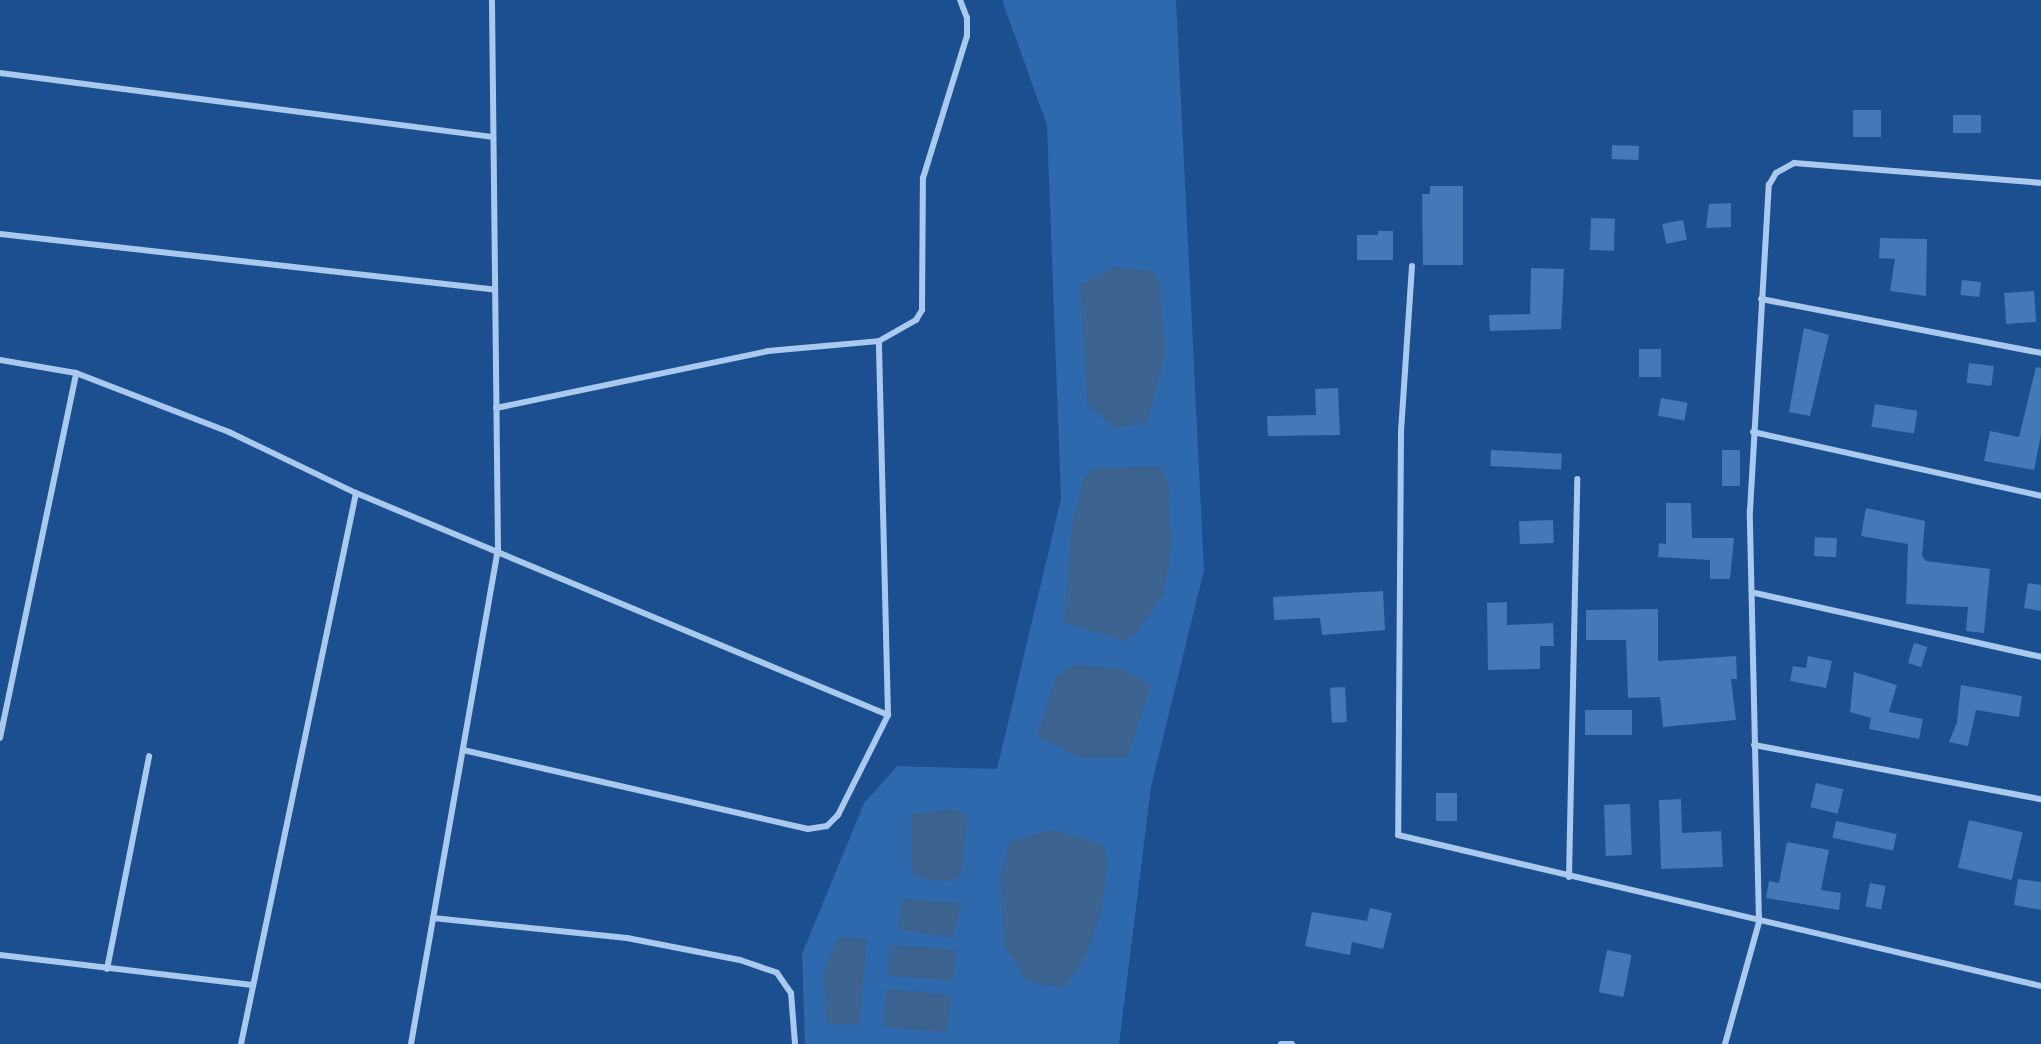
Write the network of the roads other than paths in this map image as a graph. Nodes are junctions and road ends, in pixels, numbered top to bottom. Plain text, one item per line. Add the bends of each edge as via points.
1 (492, 0) edge
2 (960, 0) edge
3 (0, 73) edge
4 (492, 137) junction
5 (2041, 183) edge
6 (0, 234) edge
7 (1412, 266) dead end
8 (494, 289) junction
9 (1761, 299) junction
10 (879, 341) junction
11 (2041, 353) edge
12 (0, 360) edge
13 (76, 373) junction
14 (496, 408) junction
15 (1753, 432) junction
16 (1578, 479) dead end
17 (356, 493) junction
18 (2041, 496) edge
19 (498, 549) junction
20 (1755, 593) junction
21 (2041, 657) edge
22 (888, 715) junction
23 (0, 738) edge
24 (1754, 745) junction
25 (464, 750) junction
26 (149, 756) dead end
27 (2041, 799) edge
28 (1569, 877) junction
29 (433, 918) junction
30 (1759, 922) junction
31 (0, 955) edge
32 (107, 969) junction
33 (252, 985) junction
34 (2041, 986) edge
35 (241, 1044) edge
36 (411, 1044) edge
37 (795, 1044) edge
38 (1281, 1044) edge
39 (1292, 1044) edge
40 (1725, 1044) edge

1 - 4 street
2 - 10 street via 968,18 967,36 923,178 922,310 916,320
3 - 4 street
4 - 8 street
5 - 9 street via 1794,163 1776,173 1769,185
6 - 8 street
7 - 28 street via 1401,434 1398,835
8 - 14 street
9 - 11 street
9 - 15 street
10 - 14 street via 768,351
10 - 22 street
12 - 13 street
13 - 17 street via 229,432
13 - 23 street
14 - 19 street
15 - 18 street
15 - 20 street via 1750,511
16 - 28 street
17 - 19 street
17 - 33 street
19 - 22 street
19 - 25 street
20 - 21 street
20 - 24 street
22 - 25 street via 838,815 827,826 808,830
24 - 27 street
24 - 30 street
25 - 29 street
26 - 32 street
28 - 30 street
29 - 36 street
29 - 37 street via 627,938 749,963 777,973 791,993
30 - 34 street
30 - 40 street
31 - 32 street
32 - 33 street
33 - 35 street
38 - 39 street

